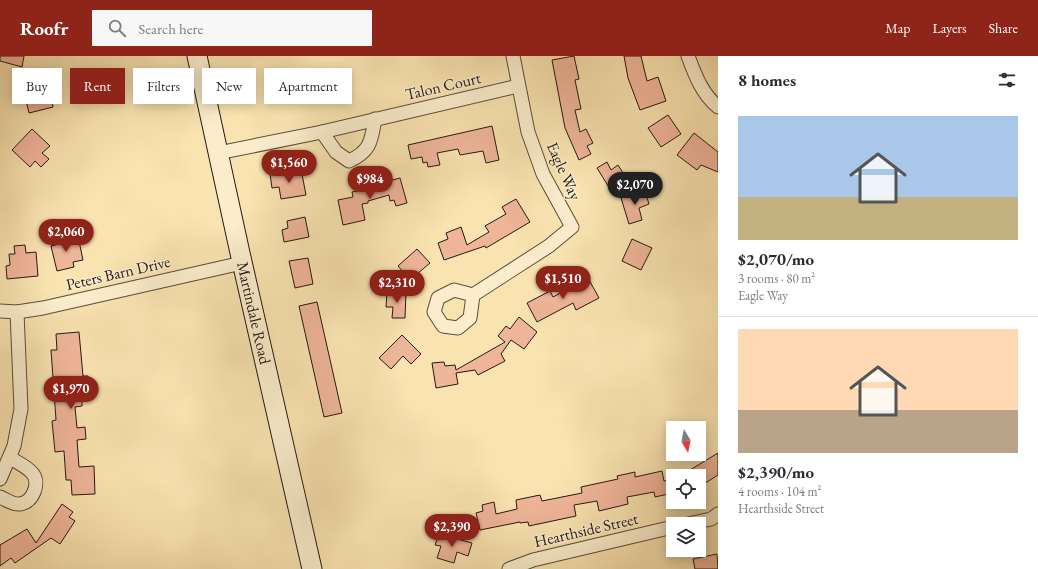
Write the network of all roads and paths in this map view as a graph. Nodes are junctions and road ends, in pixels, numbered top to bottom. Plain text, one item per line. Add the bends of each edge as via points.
1 (197, 56) edge
2 (513, 56) edge
3 (688, 56) edge
4 (518, 86) junction
5 (718, 107) edge
6 (375, 119) junction
7 (322, 132) junction
8 (218, 153) junction
9 (242, 263) junction
10 (473, 295) dead end
11 (0, 311) edge
12 (17, 312) junction
13 (10, 458) junction
14 (0, 479) edge
15 (0, 497) edge
16 (718, 514) edge
17 (706, 520) edge
18 (666, 529) edge
19 (312, 569) edge
20 (509, 569) edge

1 - 8 street, Martindale Road
2 - 4 street, Eagle Way
3 - 5 street via 696,78 710,100
4 - 6 street, Talon Court
4 - 10 street, Eagle Way via 528,132 544,174 572,228 549,246
6 - 7 street, Talon Court
6 - 7 street via 371,139 363,155 349,160 336,152
7 - 8 street, Talon Court
8 - 9 street, Martindale Road
9 - 12 street, Peters Barn Drive
9 - 19 street, Martindale Road
11 - 12 street, Peters Barn Drive
12 - 13 street via 21,409
13 - 14 street
13 - 15 street via 33,474 36,485 34,493 29,500 21,504
16 - 17 street
18 - 20 street, Hearthside Street via 532,560

